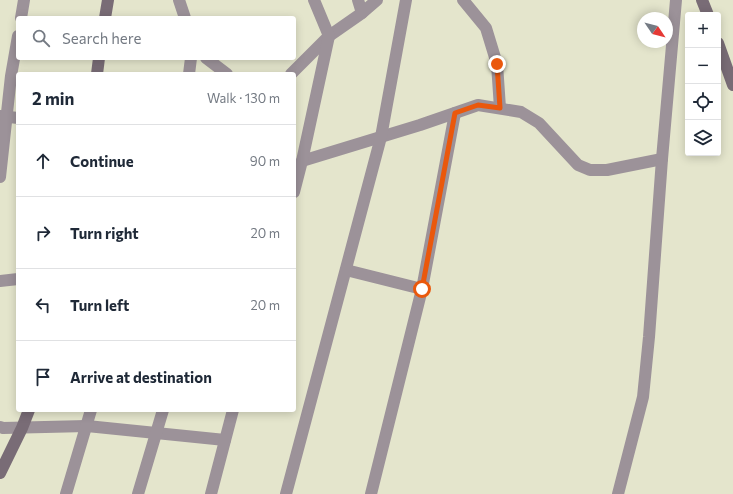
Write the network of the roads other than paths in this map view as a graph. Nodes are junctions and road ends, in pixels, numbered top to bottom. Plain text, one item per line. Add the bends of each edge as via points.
1 (24, 0) edge
2 (108, 0) edge
3 (179, 0) edge
4 (314, 0) edge
5 (358, 0) edge
6 (377, 0) edge
7 (406, 0) edge
8 (463, 0) edge
9 (676, 0) edge
10 (702, 0) edge
11 (707, 12) edge
12 (362, 13) junction
13 (21, 16) edge
14 (105, 16) edge
15 (184, 16) edge
16 (329, 36) junction
17 (16, 47) edge
18 (720, 48) edge
19 (99, 60) edge
20 (191, 60) edge
21 (209, 60) edge
22 (97, 72) edge
23 (189, 72) edge
24 (224, 72) edge
25 (293, 72) edge
26 (733, 85) edge
27 (500, 108) junction
28 (455, 113) junction
29 (8, 117) edge
30 (382, 137) junction
31 (662, 159) junction
32 (302, 161) junction
33 (0, 177) edge
34 (296, 184) edge
35 (346, 270) junction
36 (16, 279) edge
37 (0, 281) edge
38 (422, 289) junction
39 (29, 412) edge
40 (90, 412) edge
41 (162, 412) edge
42 (232, 412) edge
43 (87, 426) junction
44 (0, 427) edge
45 (22, 428) junction
46 (157, 434) junction
47 (225, 440) junction
48 (0, 473) edge
49 (66, 494) edge
50 (138, 494) edge
51 (211, 494) edge
52 (286, 494) edge
53 (371, 494) edge
54 (618, 494) edge

1 - 13 street
2 - 14 street
3 - 15 street
4 - 16 street
5 - 12 street
6 - 12 street
7 - 30 street
8 - 27 street via 486,28 497,64
9 - 31 street
10 - 11 street
12 - 16 street
16 - 25 street
16 - 32 street
17 - 29 street
18 - 26 street
19 - 22 street
20 - 23 street
21 - 24 street
27 - 28 street via 478,105
27 - 31 street via 521,112 539,123 578,165 590,170 607,170
28 - 30 street
28 - 38 street
29 - 33 street
30 - 32 street
30 - 35 street
31 - 54 street via 643,397
32 - 34 street
35 - 38 street
35 - 52 street
36 - 37 street
38 - 53 street
39 - 45 street
40 - 43 street
41 - 46 street
42 - 47 street
43 - 45 street
43 - 46 street
43 - 49 street
44 - 45 street
45 - 48 street
46 - 47 street
46 - 50 street
47 - 51 street

